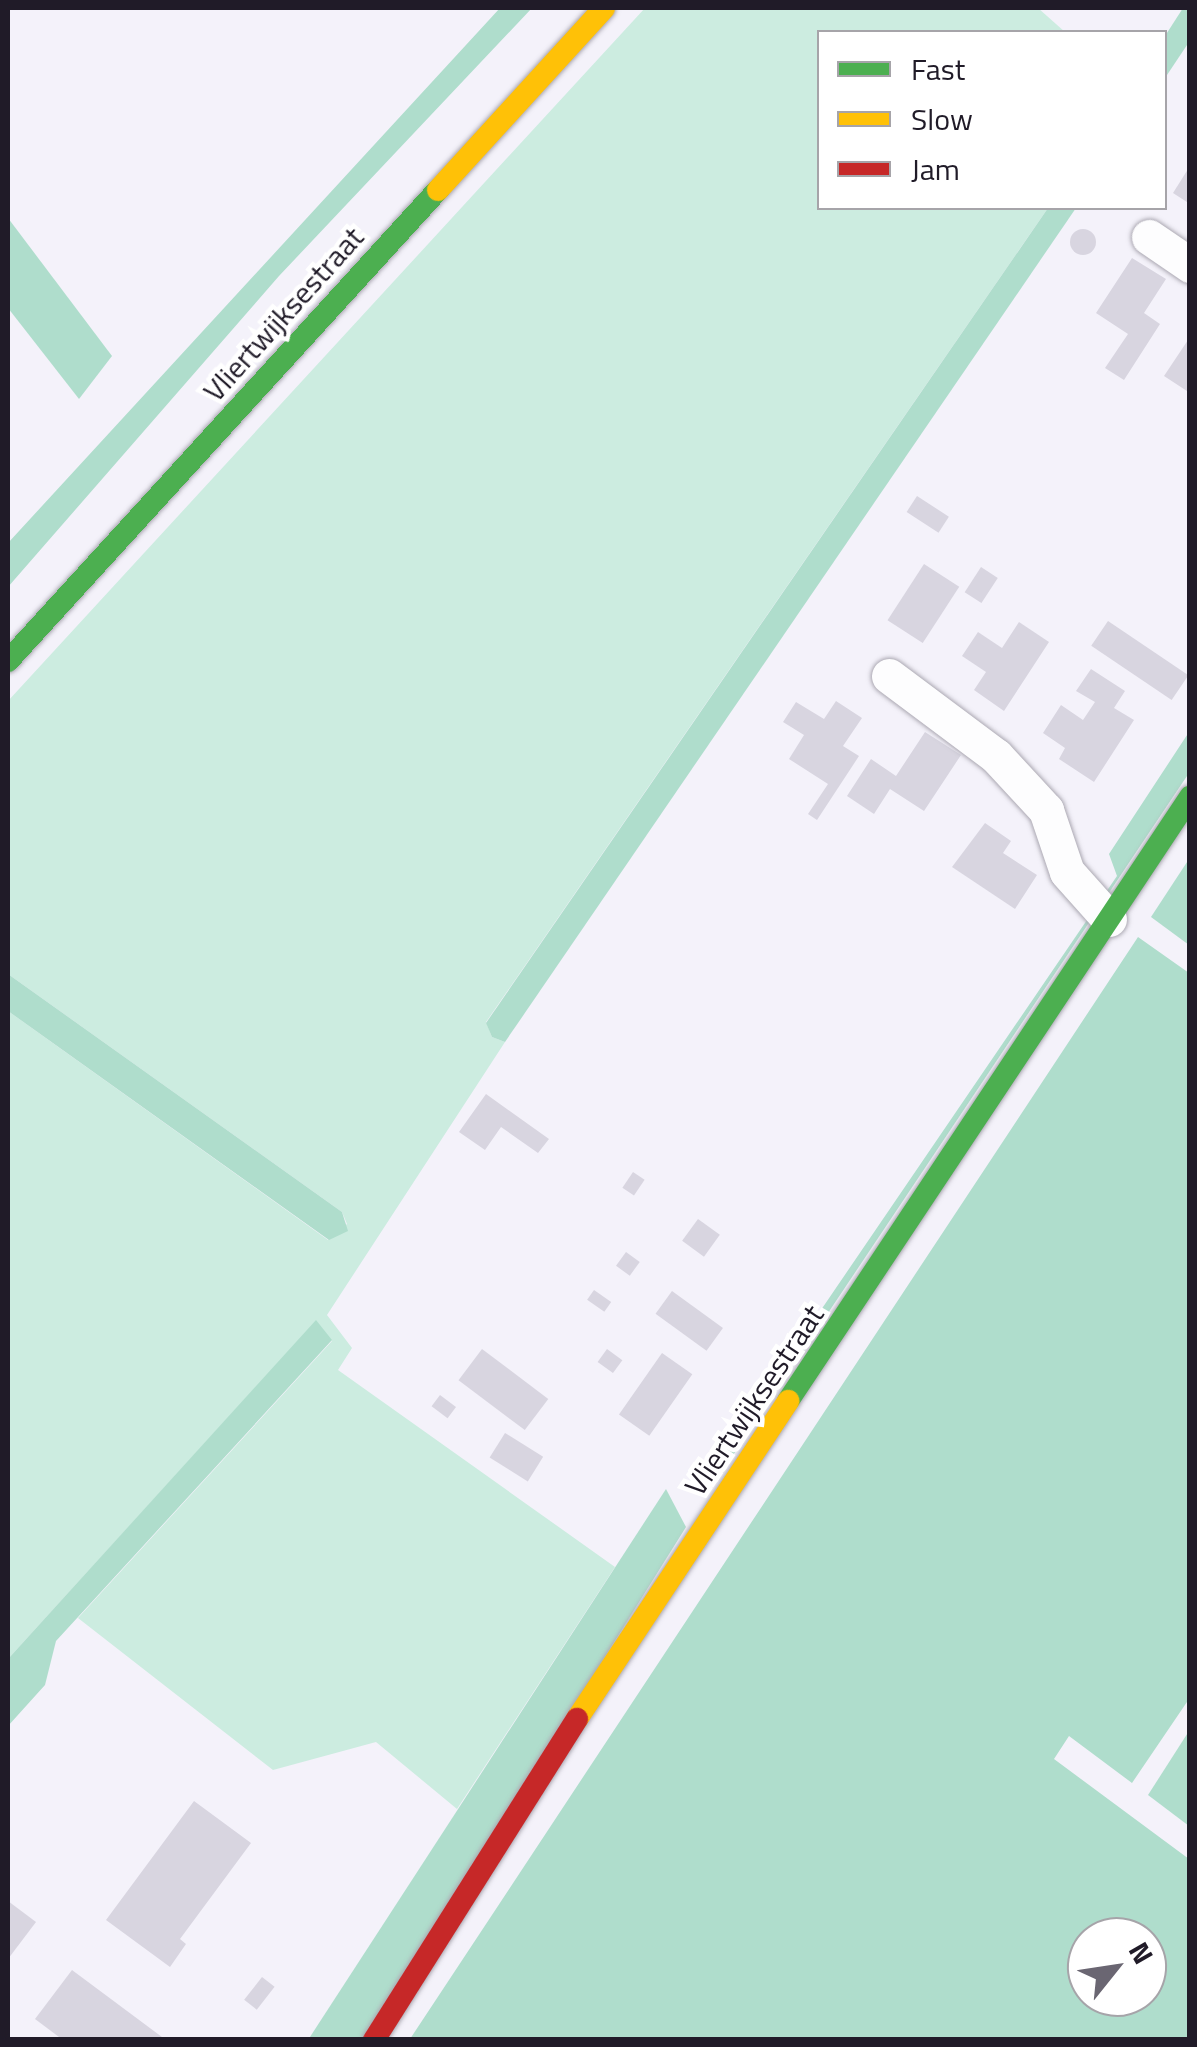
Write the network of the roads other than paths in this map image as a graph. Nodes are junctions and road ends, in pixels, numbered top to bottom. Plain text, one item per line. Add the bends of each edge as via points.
1 (604, 8) edge
2 (1149, 237) dead end
3 (1190, 265) edge
4 (8, 661) edge
5 (889, 676) dead end
6 (1190, 796) edge
7 (1109, 919) junction
8 (374, 2040) edge

1 - 4 street, Vliertwijksestraat
2 - 3 street
5 - 7 street via 996,756 1046,810 1066,872
6 - 7 street, Vliertwijksestraat
7 - 8 street, Vliertwijksestraat via 498,1838

